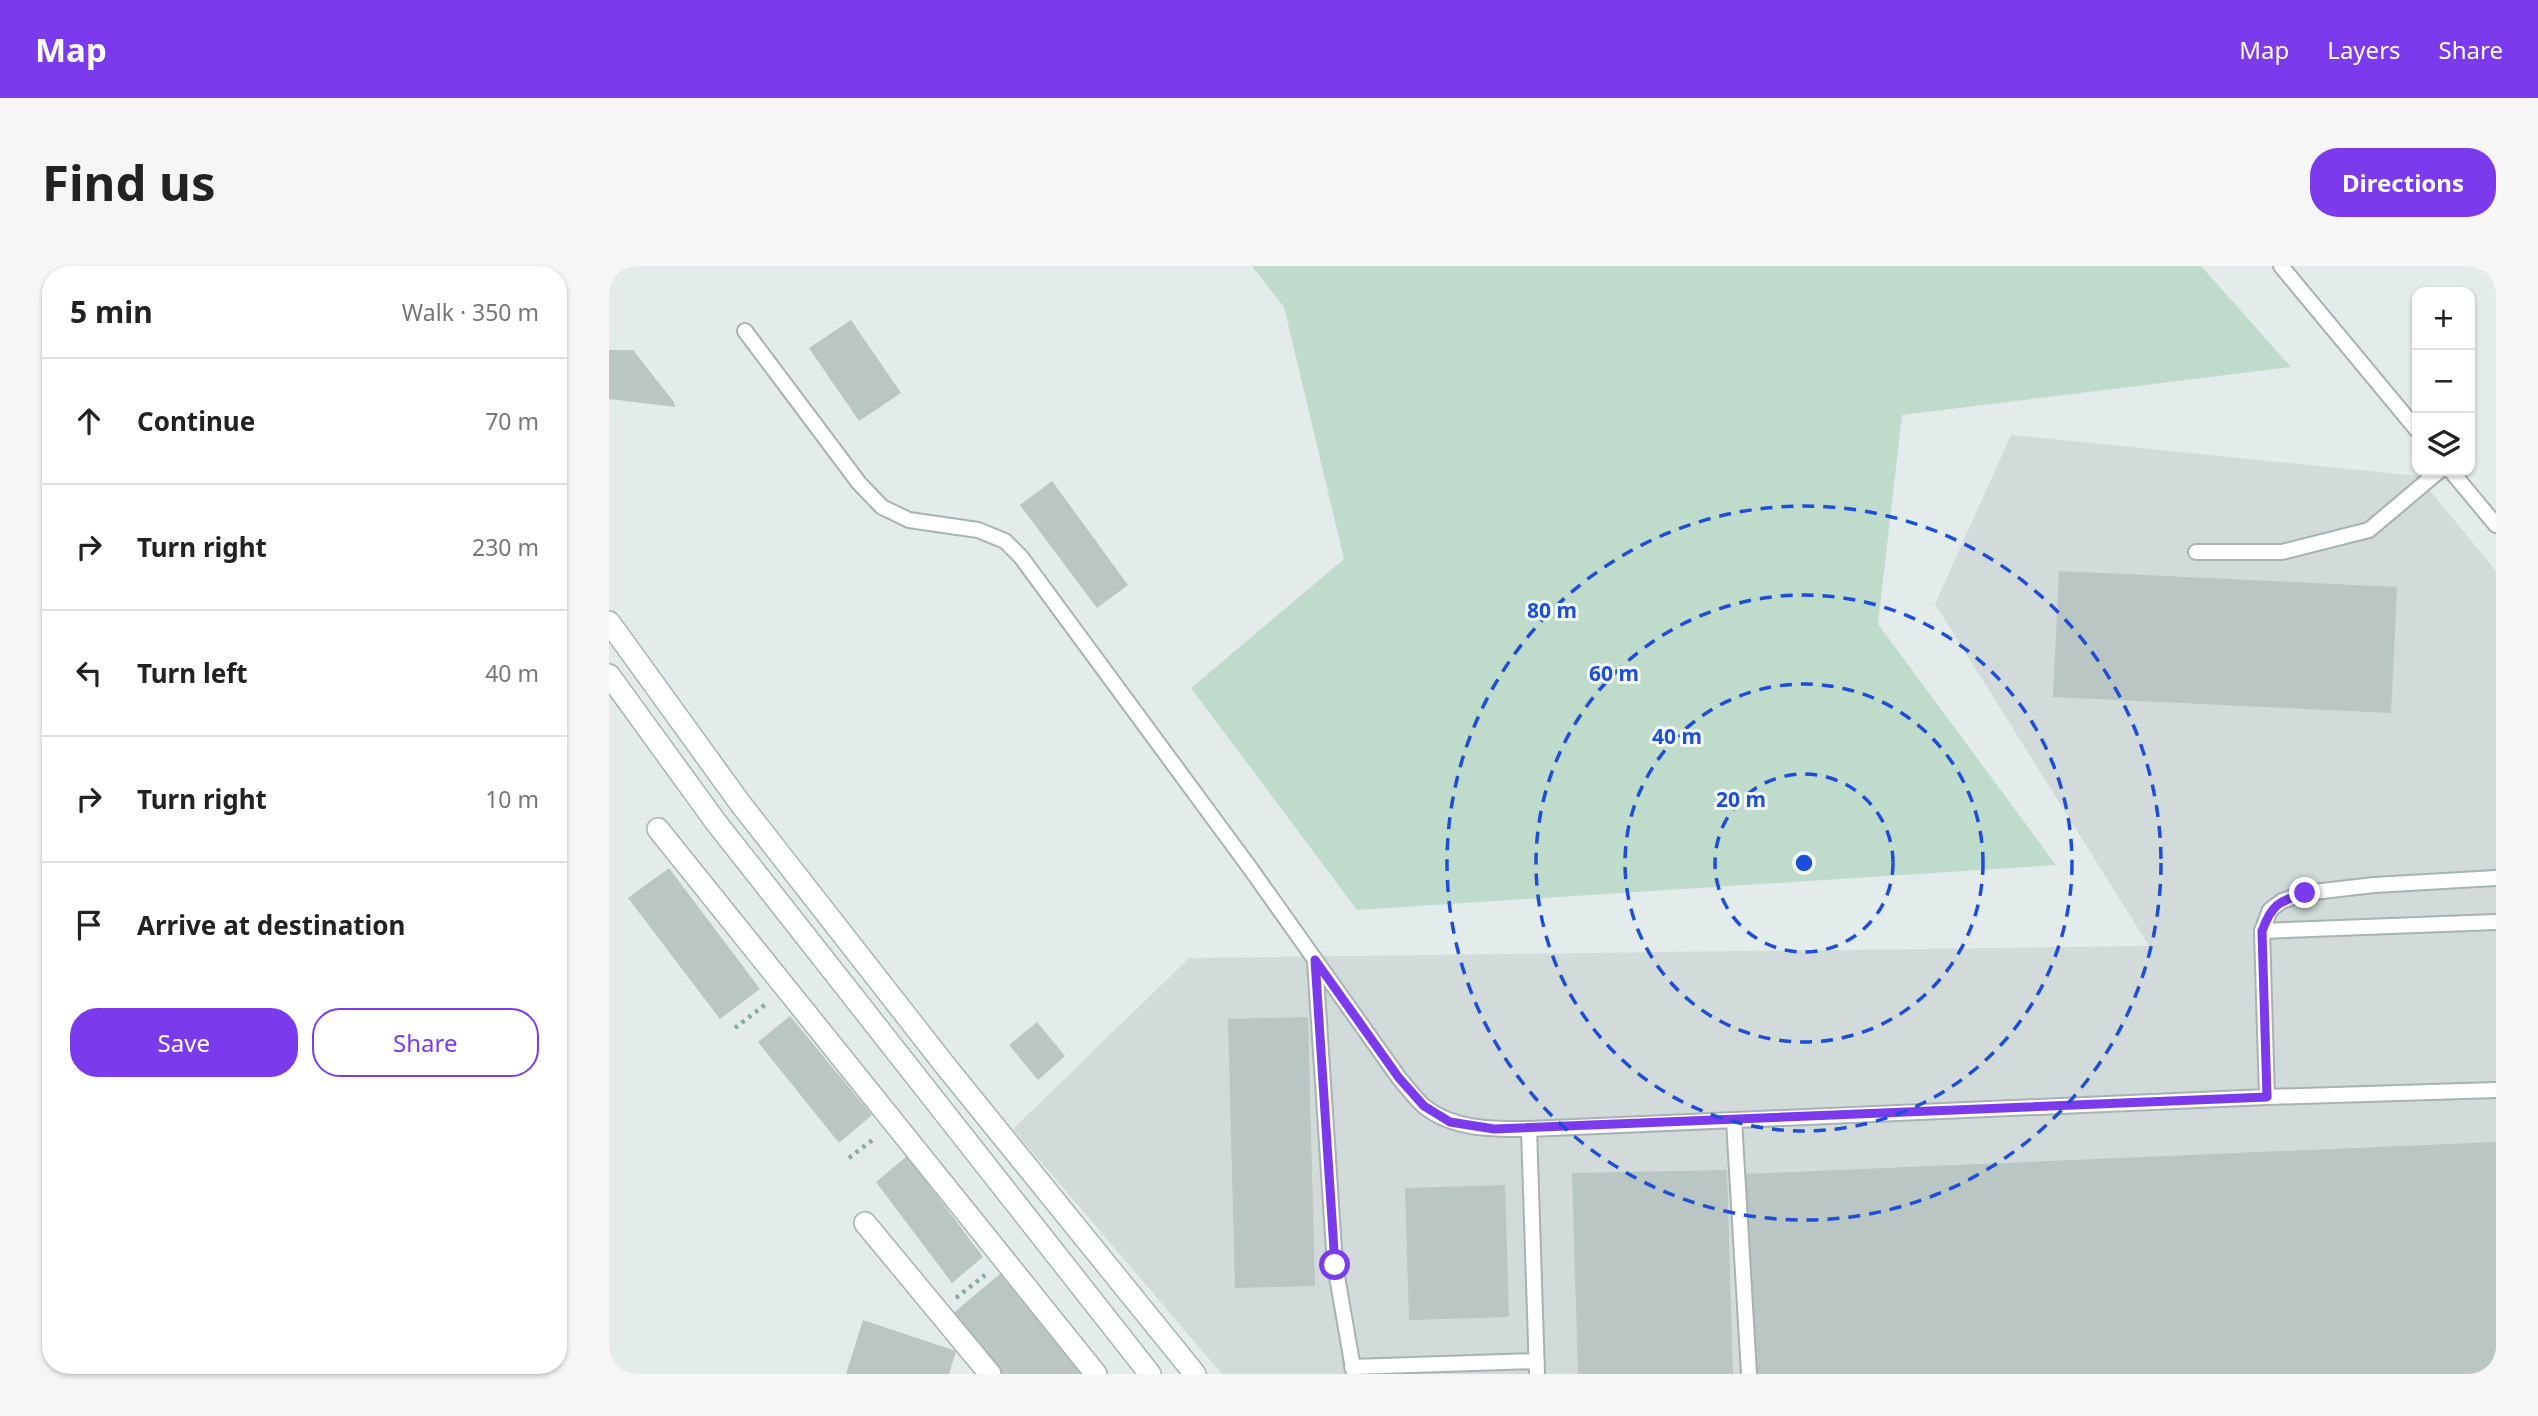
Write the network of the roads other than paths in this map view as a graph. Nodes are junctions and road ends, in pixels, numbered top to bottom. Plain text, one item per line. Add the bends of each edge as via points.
1 (2281, 266) edge
2 (745, 331) dead end
3 (2412, 424) edge
4 (2433, 476) edge
5 (2455, 476) edge
6 (2496, 525) edge
7 (2196, 552) dead end
8 (609, 622) edge
9 (629, 650) junction
10 (609, 666) edge
11 (609, 675) edge
12 (658, 829) dead end
13 (2496, 878) edge
14 (2496, 922) edge
15 (2262, 931) junction
16 (1315, 960) junction
17 (2496, 1090) edge
18 (2267, 1097) junction
19 (1734, 1120) junction
20 (1529, 1129) junction
21 (865, 1223) dead end
22 (1537, 1368) edge
23 (1353, 1371) edge
24 (990, 1374) edge
25 (1096, 1374) edge
26 (1150, 1374) edge
27 (1195, 1374) edge
28 (1749, 1374) edge

1 - 3 lane
2 - 16 lane via 859,483 883,507 909,520 978,530 1005,541 1021,556
4 - 7 lane via 2369,530 2281,552
5 - 6 lane
8 - 9 street
9 - 10 street
9 - 27 street via 740,803 944,1064
11 - 26 street via 715,821
12 - 25 street
13 - 15 lane via 2305,893 2270,910
14 - 15 lane
15 - 18 lane
16 - 20 lane via 1424,1106 1450,1122
16 - 23 lane via 1332,1238
17 - 18 lane
18 - 19 lane
19 - 20 lane
19 - 28 lane
20 - 22 lane
21 - 24 street
22 - 23 lane

